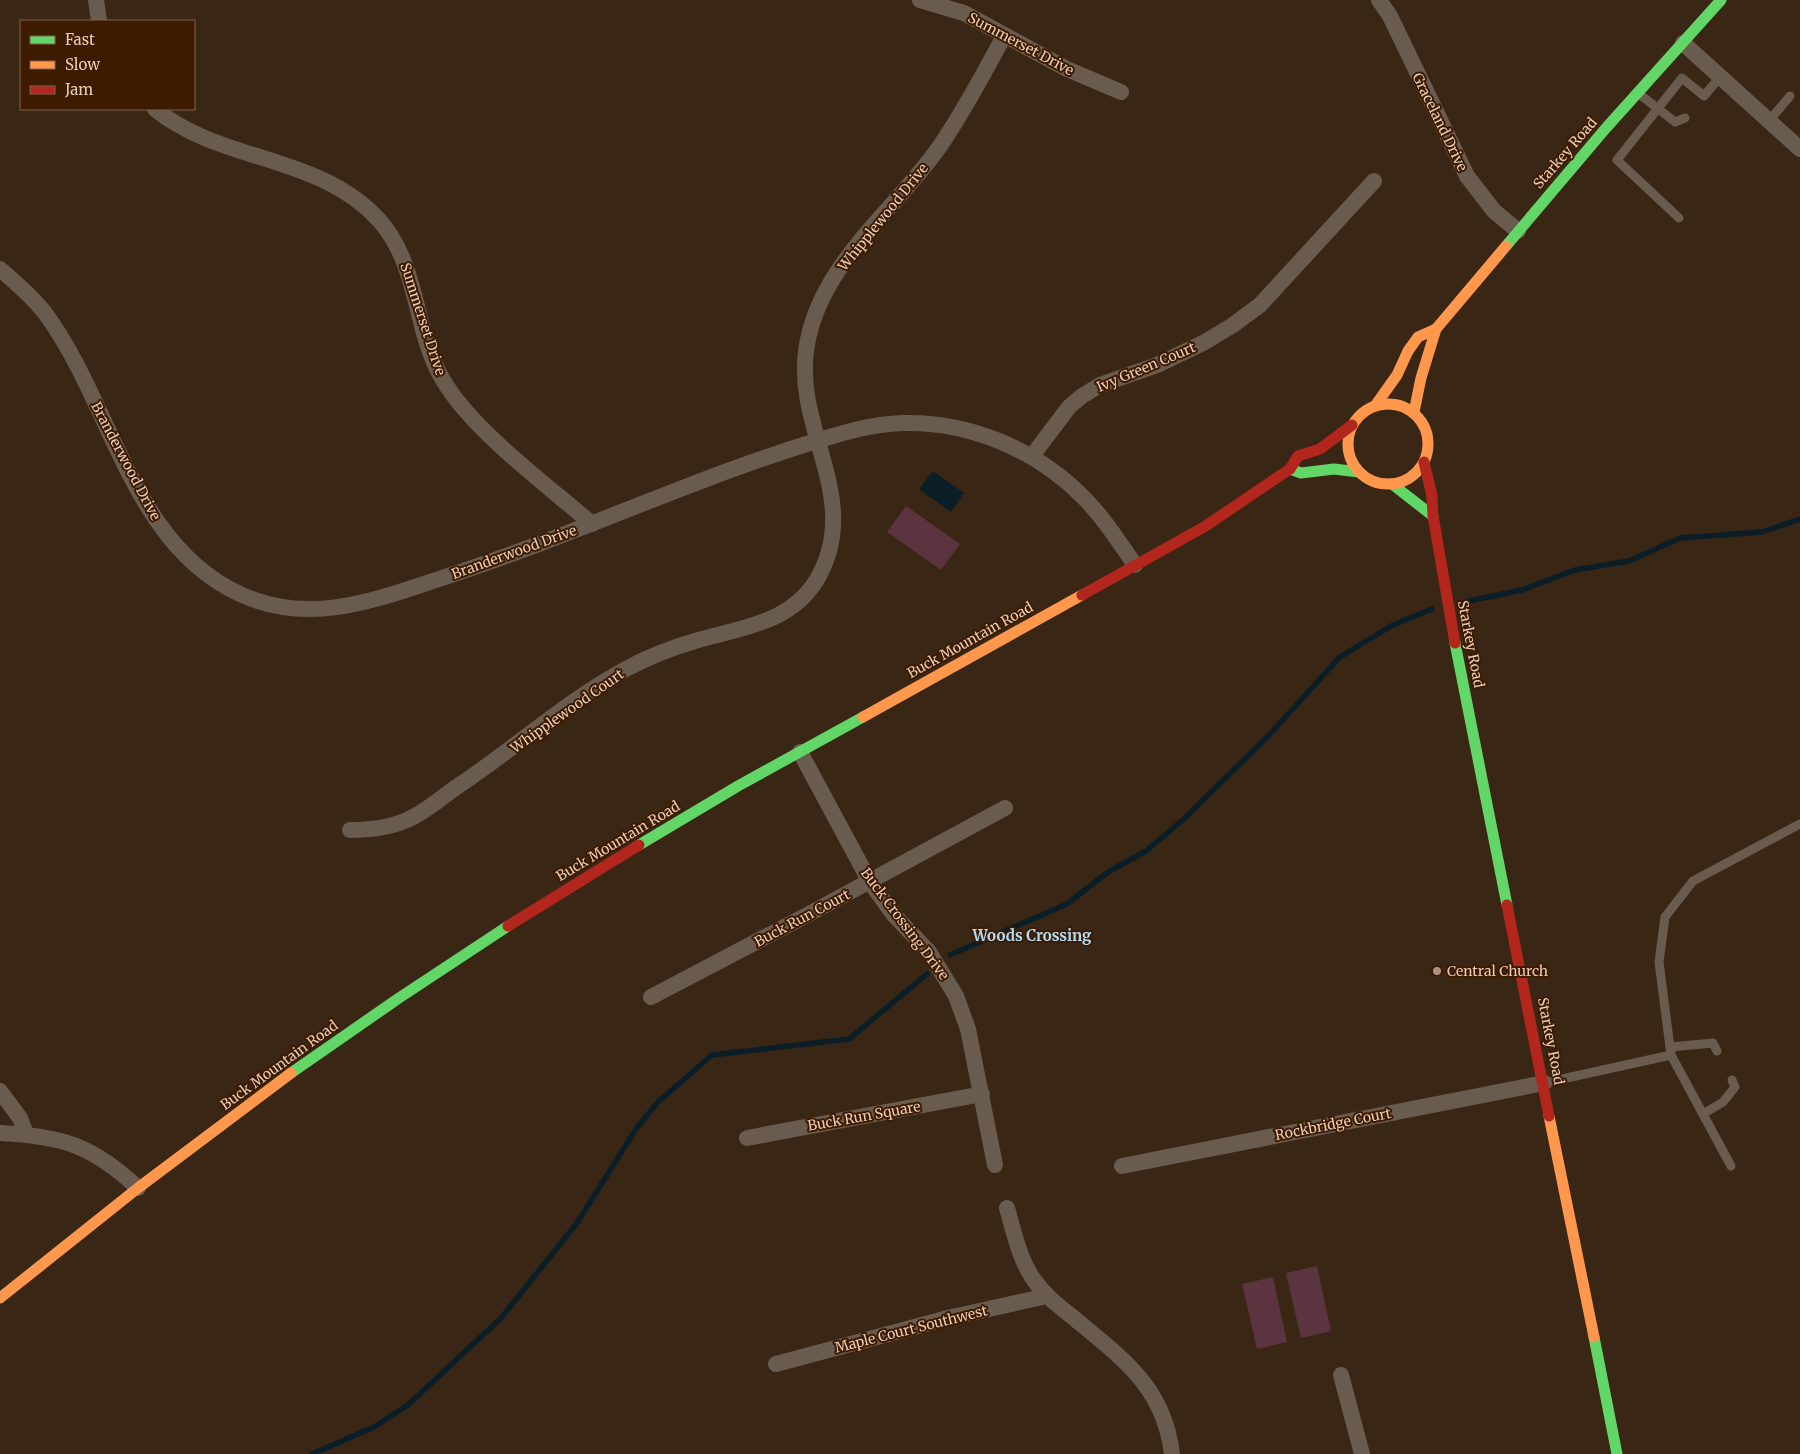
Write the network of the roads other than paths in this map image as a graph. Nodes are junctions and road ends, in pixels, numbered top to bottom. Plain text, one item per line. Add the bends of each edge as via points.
1 (96, 0) edge
2 (920, 0) edge
3 (1379, 0) edge
4 (1721, 0) edge
5 (99, 20) edge
6 (1004, 36) junction
7 (1683, 43) junction
8 (1720, 77) junction
9 (1121, 92) dead end
10 (1638, 93) junction
11 (1790, 96) dead end
12 (1658, 108) junction
13 (156, 110) edge
14 (1685, 118) dead end
15 (1768, 121) junction
16 (1800, 149) edge
17 (1374, 181) dead end
18 (1679, 218) dead end
19 (1518, 231) junction
20 (0, 269) edge
21 (1436, 329) junction
22 (1375, 406) junction
23 (1414, 412) junction
24 (1352, 425) junction
25 (819, 441) junction
26 (1032, 456) junction
27 (1424, 462) junction
28 (1290, 469) junction
29 (1359, 472) junction
30 (1392, 484) junction
31 (1433, 516) junction
32 (592, 524) junction
33 (1135, 565) junction
34 (800, 752) junction
35 (1004, 808) dead end
36 (1800, 824) edge
37 (350, 830) dead end
38 (870, 882) junction
39 (651, 996) dead end
40 (1671, 1051) junction
41 (1717, 1051) dead end
42 (1732, 1080) dead end
43 (1544, 1083) junction
44 (0, 1091) edge
45 (982, 1094) junction
46 (1703, 1114) junction
47 (0, 1133) edge
48 (26, 1134) junction
49 (747, 1138) dead end
50 (995, 1165) dead end
51 (1122, 1166) dead end
52 (1731, 1166) dead end
53 (138, 1188) junction
54 (1007, 1208) dead end
55 (1047, 1296) junction
56 (0, 1298) edge
57 (776, 1364) dead end
58 (1341, 1376) dead end
59 (1172, 1454) edge
60 (1362, 1454) edge
61 (1618, 1454) edge

1 - 5 street
2 - 6 street, Summerset Drive via 964,14
3 - 19 street, Graceland Drive via 1390,16 1471,183 1494,211
4 - 7 main road, Starkey Road
6 - 9 street, Summerset Drive via 1067,69
6 - 25 street, Whipplewood Drive via 940,146 908,188 856,246 818,304 809,329 805,379
7 - 8 street
7 - 10 main road, Starkey Road
8 - 12 lane via 1701,100 1682,78
8 - 15 street
10 - 12 lane
10 - 19 main road, Starkey Road
11 - 15 lane
12 - 14 lane via 1675,122
12 - 18 lane via 1617,160
13 - 32 street, Summerset Drive via 203,138 309,173 360,202 384,227 406,264 433,358 455,398 492,437
15 - 16 street
17 - 26 street, Ivy Green Court via 1260,304 1204,342 1157,365 1100,385 1082,396 1068,408
19 - 21 main road, Starkey Road
20 - 32 street, Branderwood Drive via 44,312 66,346 159,525 196,566 244,596 277,606 341,608 453,574
21 - 22 main road, Starkey Road via 1418,337
21 - 23 main road, Starkey Road
22 - 23 main road via 1388,403
22 - 24 main road via 1362,413
23 - 27 main road via 1428,436
24 - 28 main road, Buck Mountain Road via 1320,449 1298,456
24 - 29 main road via 1348,450
25 - 26 street, Branderwood Drive via 864,427 933,424 1000,440
25 - 32 street, Branderwood Drive via 751,461
25 - 37 street, Whipplewood Court via 832,497 832,544 813,585 798,602 760,624 667,650 626,669 586,693 492,764 409,819 387,827
26 - 33 street, Branderwood Drive via 1062,477 1086,500
27 - 30 main road via 1405,481
27 - 31 main road, Starkey Road
28 - 29 main road via 1301,473 1334,469
28 - 33 main road, Buck Mountain Road via 1212,522
29 - 30 main road via 1374,481
30 - 31 main road
31 - 43 main road, Starkey Road via 1456,650
33 - 34 main road, Buck Mountain Road
34 - 38 street, Buck Crossing Drive
34 - 53 main road, Buck Mountain Road via 561,892 399,998 283,1079
35 - 38 street, Buck Run Court
36 - 40 lane via 1693,881 1665,916 1659,962
38 - 39 street, Buck Run Court
38 - 45 street, Buck Crossing Drive via 894,915 929,952 956,996 968,1029
40 - 41 lane via 1713,1043
40 - 43 lane
40 - 46 lane
42 - 46 lane via 1735,1087 1723,1102
43 - 51 street, Rockbridge Court
43 - 61 main road, Starkey Road
44 - 48 street via 20,1118
45 - 49 street, Buck Run Square
45 - 50 street, Buck Crossing Drive
46 - 52 lane
47 - 48 street
48 - 53 street via 67,1142 90,1151 116,1167
53 - 56 main road, Buck Mountain Road
54 - 55 street via 1022,1258
55 - 57 street, Maple Court Southwest via 948,1318
55 - 59 street via 1130,1364 1149,1387 1161,1409
58 - 60 street

